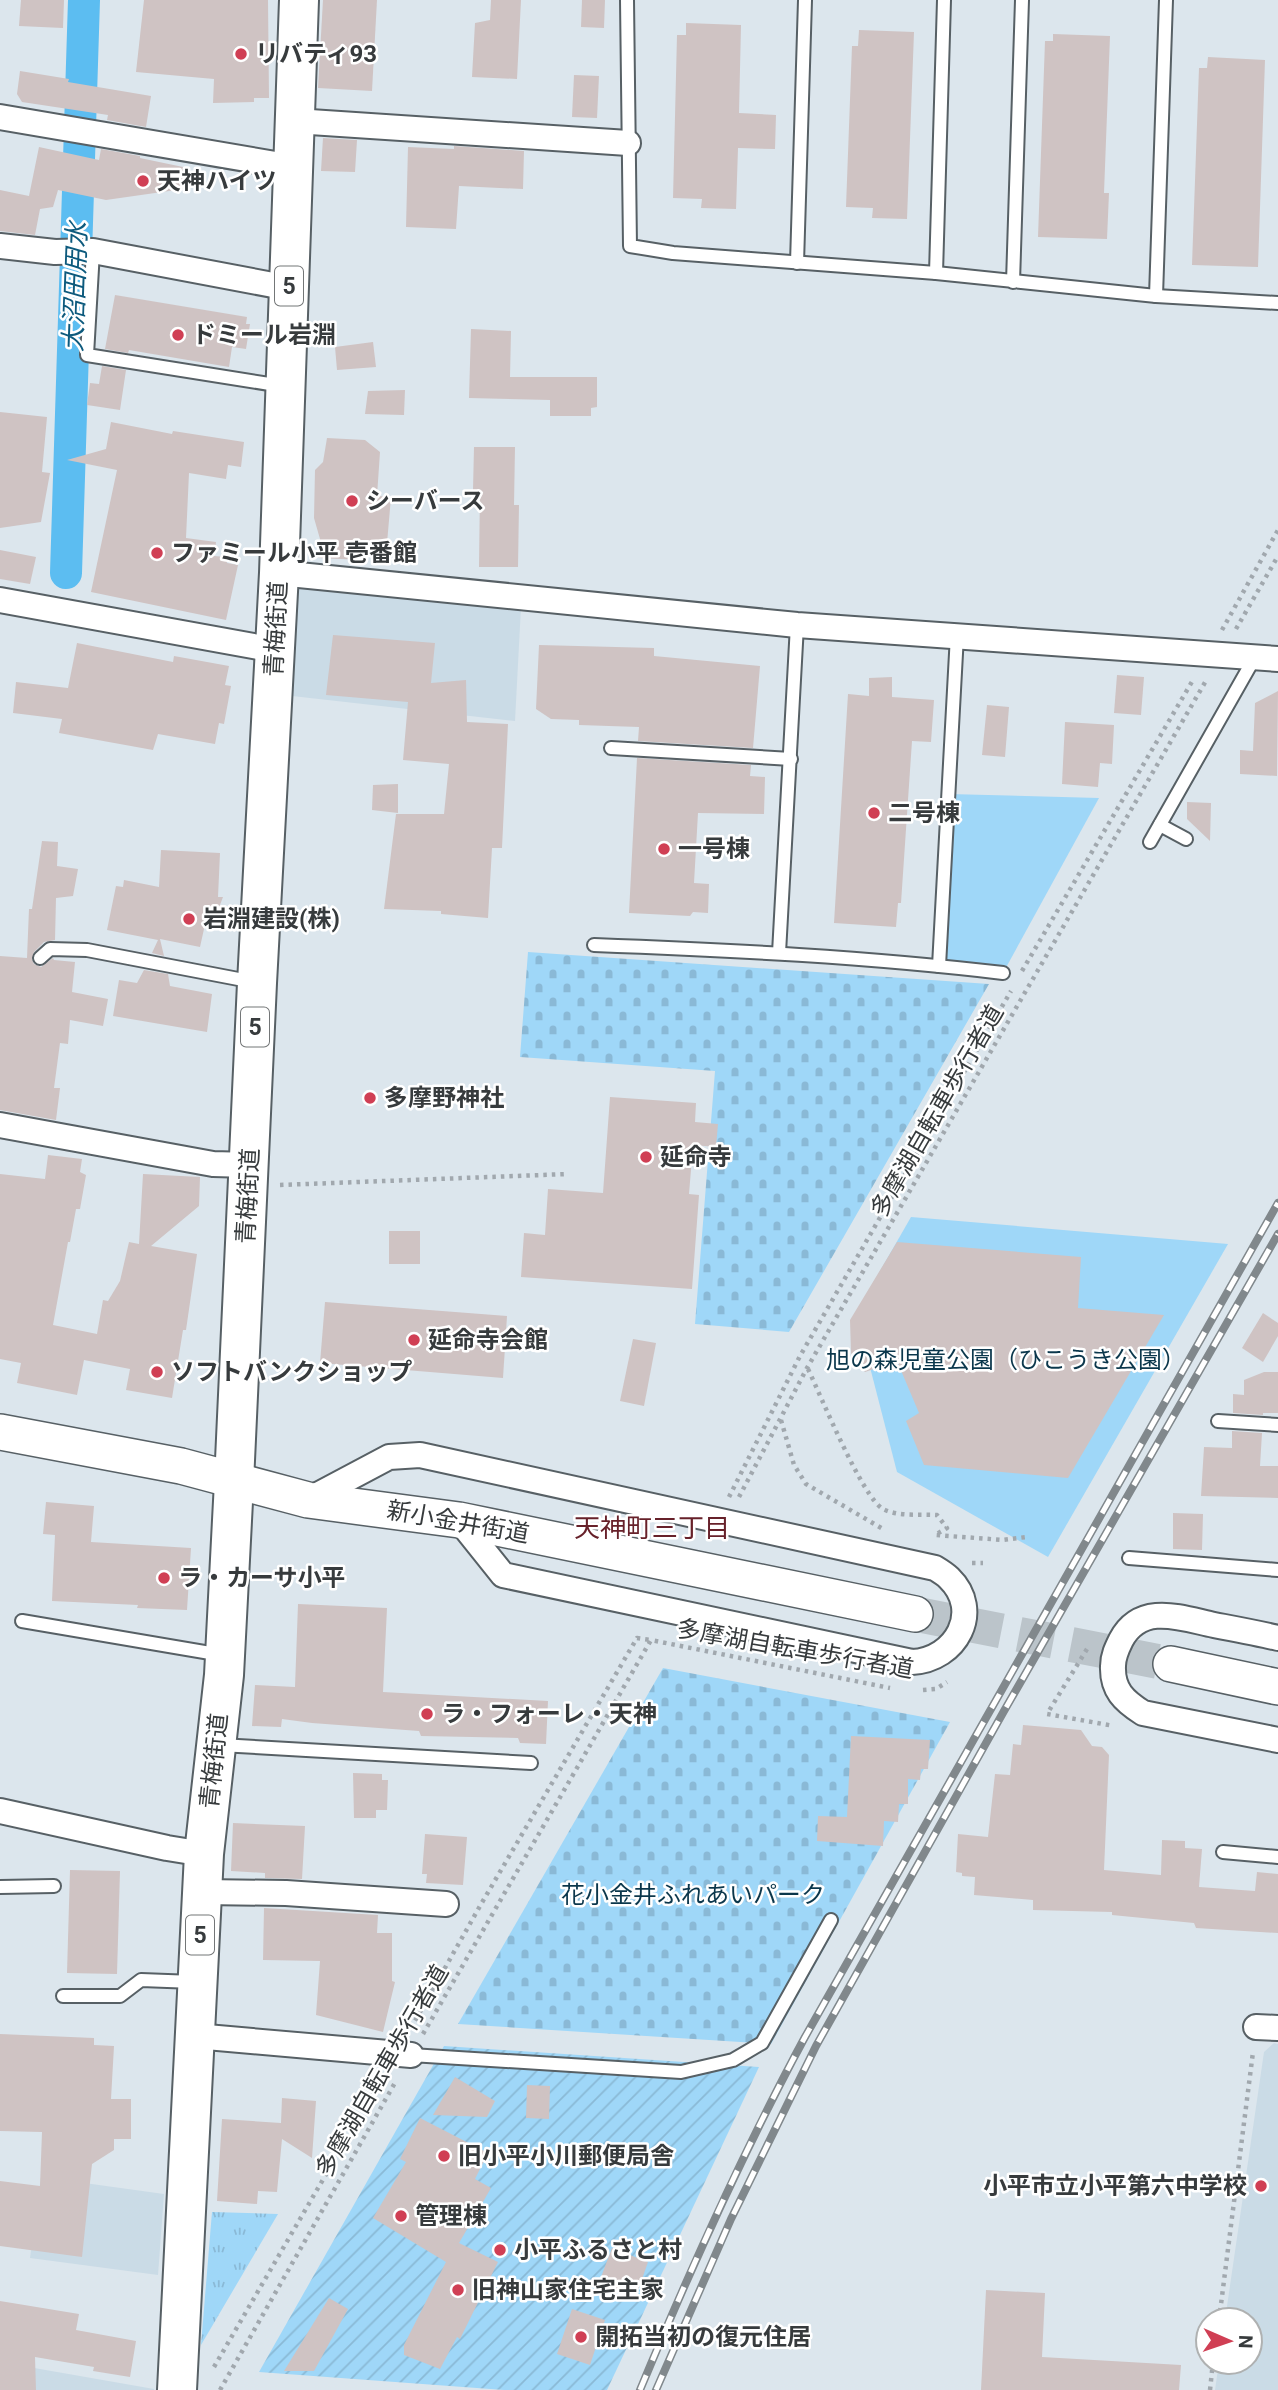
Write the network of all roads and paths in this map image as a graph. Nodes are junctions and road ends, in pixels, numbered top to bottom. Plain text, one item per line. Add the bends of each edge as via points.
1 (299, 0) edge
2 (627, 0) edge
3 (805, 0) edge
4 (944, 0) edge
5 (1022, 0) edge
6 (1166, 0) edge
7 (0, 117) edge
8 (295, 121) junction
9 (628, 143) junction
10 (293, 167) junction
11 (0, 246) edge
12 (90, 252) junction
13 (797, 263) junction
14 (936, 273) junction
15 (1013, 282) junction
16 (289, 288) junction
17 (1156, 296) junction
18 (1278, 303) edge
19 (286, 386) junction
20 (1278, 530) edge
21 (1278, 556) edge
22 (279, 573) junction
23 (0, 600) edge
24 (797, 625) junction
25 (957, 635) junction
26 (275, 650) junction
27 (1214, 655) junction
28 (1266, 658) edge
29 (611, 748) dead end
30 (791, 759) junction
31 (1160, 825) junction
32 (1186, 839) dead end
33 (1150, 842) dead end
34 (594, 945) dead end
35 (779, 953) junction
36 (40, 958) dead end
37 (939, 965) junction
38 (1003, 973) dead end
39 (257, 983) junction
40 (0, 1125) edge
41 (568, 1174) dead end
42 (264, 1175) junction
43 (807, 1368) junction
44 (781, 1420) junction
45 (1218, 1421) dead end
46 (1278, 1425) edge
47 (0, 1432) edge
48 (234, 1482) junction
49 (308, 1500) junction
50 (725, 1505) dead end
51 (733, 1508) dead end
52 (459, 1520) junction
53 (887, 1532) dead end
54 (1027, 1537) dead end
55 (1129, 1558) dead end
56 (983, 1563) dead end
57 (1278, 1570) edge
58 (973, 1572) dead end
59 (915, 1614) tunnel mouth
60 (22, 1621) dead end
61 (1278, 1638) edge
62 (651, 1640) junction
63 (1091, 1643) dead end
64 (225, 1656) junction
65 (1171, 1664) tunnel mouth
66 (955, 1677) dead end
67 (1278, 1687) edge
68 (903, 1690) dead end
69 (914, 1690) dead end
70 (1126, 1728) dead end
71 (1278, 1740) edge
72 (215, 1745) junction
73 (531, 1763) dead end
74 (0, 1811) edge
75 (1223, 1852) dead end
76 (204, 1854) junction
77 (1278, 1857) edge
78 (54, 1886) dead end
79 (0, 1887) edge
80 (202, 1892) junction
81 (446, 1904) dead end
82 (831, 1920) dead end
83 (198, 1982) junction
84 (63, 1996) dead end
85 (1267, 2028) edge
86 (195, 2035) junction
87 (404, 2054) junction
88 (1221, 2306) edge
89 (211, 2372) dead end
90 (177, 2390) edge
91 (220, 2390) edge

1 - 8 main road, 青梅街道 / 5
2 - 9 lane
3 - 13 lane
4 - 14 lane
5 - 15 lane
6 - 17 lane
7 - 10 street
8 - 9 street
8 - 10 main road, 青梅街道 / 5
9 - 13 lane via 631,246
10 - 16 main road, 青梅街道 / 5
11 - 12 street
12 - 16 street
12 - 19 lane via 87,355
13 - 14 lane
14 - 15 lane
15 - 17 lane
16 - 19 main road, 青梅街道 / 5
17 - 18 lane
19 - 22 main road, 青梅街道 / 5
20 - 27 path
21 - 27 path, 多摩湖自転車歩行者道
22 - 24 street
22 - 26 main road, 青梅街道 / 5
23 - 26 street
24 - 25 street
24 - 30 lane
25 - 27 street
25 - 37 lane
26 - 39 main road, 青梅街道 / 5
27 - 28 street
27 - 43 path, 多摩湖自転車歩行者道
27 - 50 path via 800,1356
28 - 31 lane
29 - 30 lane
30 - 35 lane
31 - 32 lane
31 - 33 lane
34 - 35 lane
35 - 37 lane
36 - 39 lane via 50,949 87,950
37 - 38 lane
39 - 42 main road, 青梅街道 / 5
40 - 42 street
41 - 42 path
42 - 48 main road, 青梅街道 / 5
43 - 44 path, 多摩湖自転車歩行者道
43 - 54 path via 864,1486 879,1506 893,1513 937,1515 947,1528 936,1535 1003,1540
44 - 51 path, 多摩湖自転車歩行者道
44 - 53 path via 794,1465 806,1484
45 - 46 lane
47 - 48 main road, 新小金井街道 via 181,1466
48 - 49 main road, 新小金井街道
48 - 64 main road, 青梅街道 / 5
49 - 52 main road, 新小金井街道
49 - 52 street via 389,1457 420,1455 935,1568 958,1590 963,1623 950,1648 912,1662 503,1575
52 - 59 main road, 新小金井街道
55 - 57 lane
56 - 58 path via 967,1563
60 - 64 lane
61 - 71 street via 1166,1615 1146,1617 1128,1627 1113,1663 1114,1681 1124,1701 1143,1713
62 - 68 path, 多摩湖自転車歩行者道
62 - 87 path, 多摩湖自転車歩行者道
62 - 87 path via 637,1638 480,1906
63 - 70 path via 1047,1714
64 - 72 main road, 青梅街道 / 5
65 - 67 main road
66 - 69 path, 多摩湖自転車歩行者道 via 936,1689
72 - 73 lane
72 - 76 main road, 青梅街道 / 5
74 - 76 street
75 - 77 lane
76 - 80 main road, 青梅街道 / 5
78 - 79 lane
80 - 81 street
80 - 83 main road, 青梅街道 / 5
82 - 87 lane via 762,2043 733,2060 681,2071
83 - 84 lane via 142,1980 120,1996
83 - 86 main road, 青梅街道 / 5
85 - 88 path
86 - 87 street
86 - 90 main road, 青梅街道 / 5
87 - 89 path
87 - 91 path, 多摩湖自転車歩行者道

